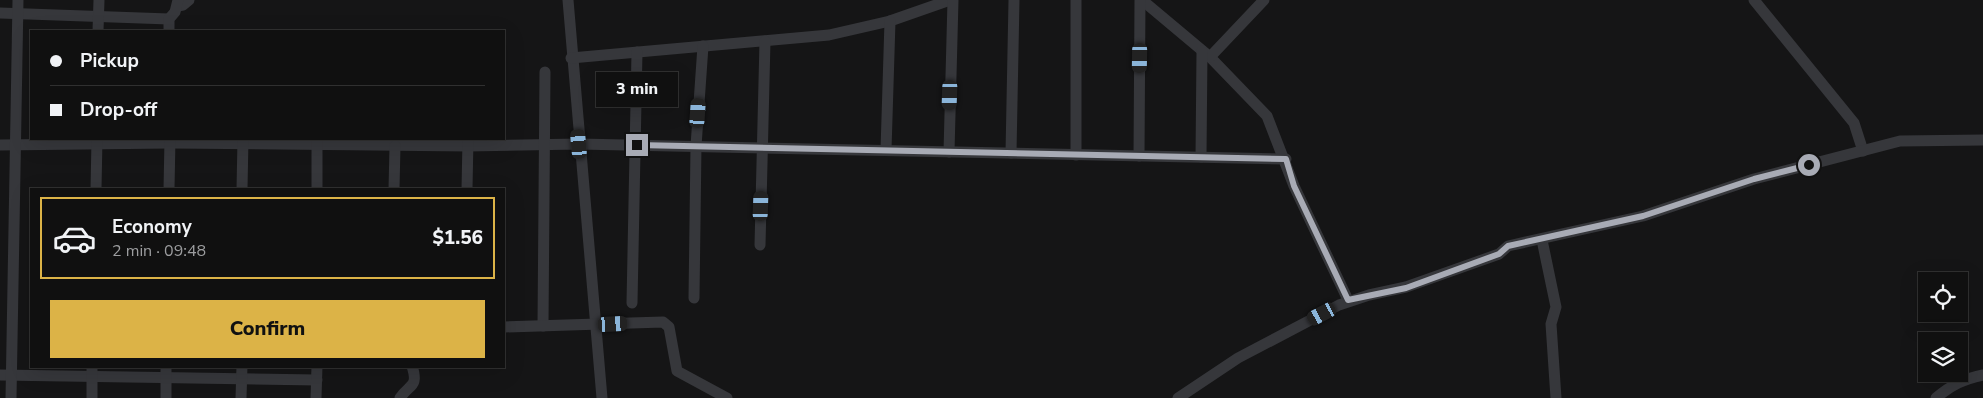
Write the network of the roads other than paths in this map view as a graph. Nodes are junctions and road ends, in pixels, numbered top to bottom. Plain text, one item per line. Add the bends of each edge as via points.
1 (18, 0) edge
2 (99, 0) edge
3 (189, 0) edge
4 (568, 0) edge
5 (951, 0) edge
6 (1014, 0) edge
7 (1076, 0) edge
8 (1141, 0) edge
9 (1264, 0) edge
10 (1754, 0) edge
11 (178, 3) edge
12 (0, 13) edge
13 (18, 14) junction
14 (99, 16) junction
15 (169, 19) junction
16 (890, 20) junction
17 (98, 30) edge
18 (169, 30) edge
19 (765, 41) junction
20 (703, 46) junction
21 (637, 52) junction
22 (1206, 54) junction
23 (571, 58) junction
24 (545, 72) dead end
25 (1983, 140) edge
26 (170, 141) edge
27 (243, 141) edge
28 (96, 142) edge
29 (317, 142) edge
30 (468, 142) edge
31 (543, 144) junction
32 (579, 144) junction
33 (0, 145) edge
34 (16, 145) junction
35 (637, 145) junction
36 (395, 146) junction
37 (696, 146) junction
38 (764, 148) junction
39 (886, 150) junction
40 (1863, 151) junction
41 (948, 152) junction
42 (1011, 153) junction
43 (1076, 155) junction
44 (1139, 156) junction
45 (1201, 157) junction
46 (1286, 159) junction
47 (96, 188) edge
48 (169, 188) edge
49 (242, 188) edge
50 (317, 188) edge
51 (394, 188) edge
52 (467, 188) edge
53 (1542, 240) junction
54 (760, 245) dead end
55 (694, 298) dead end
56 (1348, 300) junction
57 (632, 303) dead end
58 (597, 325) junction
59 (505, 326) edge
60 (543, 326) junction
61 (317, 368) edge
62 (413, 368) edge
63 (92, 372) edge
64 (166, 372) edge
65 (242, 372) edge
66 (6, 375) edge
67 (1983, 375) edge
68 (317, 380) junction
69 (11, 398) edge
70 (92, 398) edge
71 (166, 398) edge
72 (242, 398) edge
73 (316, 398) edge
74 (400, 398) edge
75 (602, 398) edge
76 (727, 398) edge
77 (1178, 398) edge
78 (1556, 398) edge
79 (1936, 398) edge

1 - 13 street
2 - 14 street
3 - 11 street
4 - 23 street
5 - 16 street
5 - 41 street
6 - 42 street
7 - 43 street
8 - 22 street
8 - 44 street
9 - 22 street
10 - 40 street via 1854,124
11 - 15 street
12 - 13 street
13 - 14 street
13 - 34 street
14 - 15 street
14 - 17 street
15 - 18 street
16 - 19 street via 829,35
16 - 39 street
19 - 20 street
19 - 38 street
20 - 21 street
20 - 37 street
21 - 23 street
21 - 35 street
22 - 45 street
22 - 46 street via 1267,116
23 - 32 street
24 - 31 street
25 - 40 street via 1900,141
26 - 27 street
26 - 28 street
26 - 48 street
27 - 29 street
27 - 49 street
28 - 34 street
28 - 47 street
29 - 36 street
29 - 50 street
30 - 31 street
30 - 36 street
30 - 52 street
31 - 32 street
31 - 60 street
32 - 35 street
32 - 58 street
33 - 34 street
34 - 66 street
35 - 37 street
35 - 57 street
36 - 51 street
37 - 38 street
37 - 55 street
38 - 39 street
38 - 54 street
39 - 41 street
40 - 53 street via 1754,179 1643,216
41 - 42 street
42 - 43 street
43 - 44 street
44 - 45 street
45 - 46 street
46 - 56 street via 1294,186
53 - 56 street via 1508,246 1499,254 1406,288
53 - 78 street via 1556,307 1551,324
56 - 77 street via 1238,358
58 - 60 street
58 - 75 street
58 - 76 street via 662,322 669,327 678,372
59 - 60 street
61 - 68 street
62 - 74 street via 415,377 412,388
63 - 64 street
63 - 66 street
63 - 70 street
64 - 65 street
64 - 71 street
65 - 68 street
65 - 72 street
66 - 69 street
67 - 79 street via 1957,383
68 - 73 street

